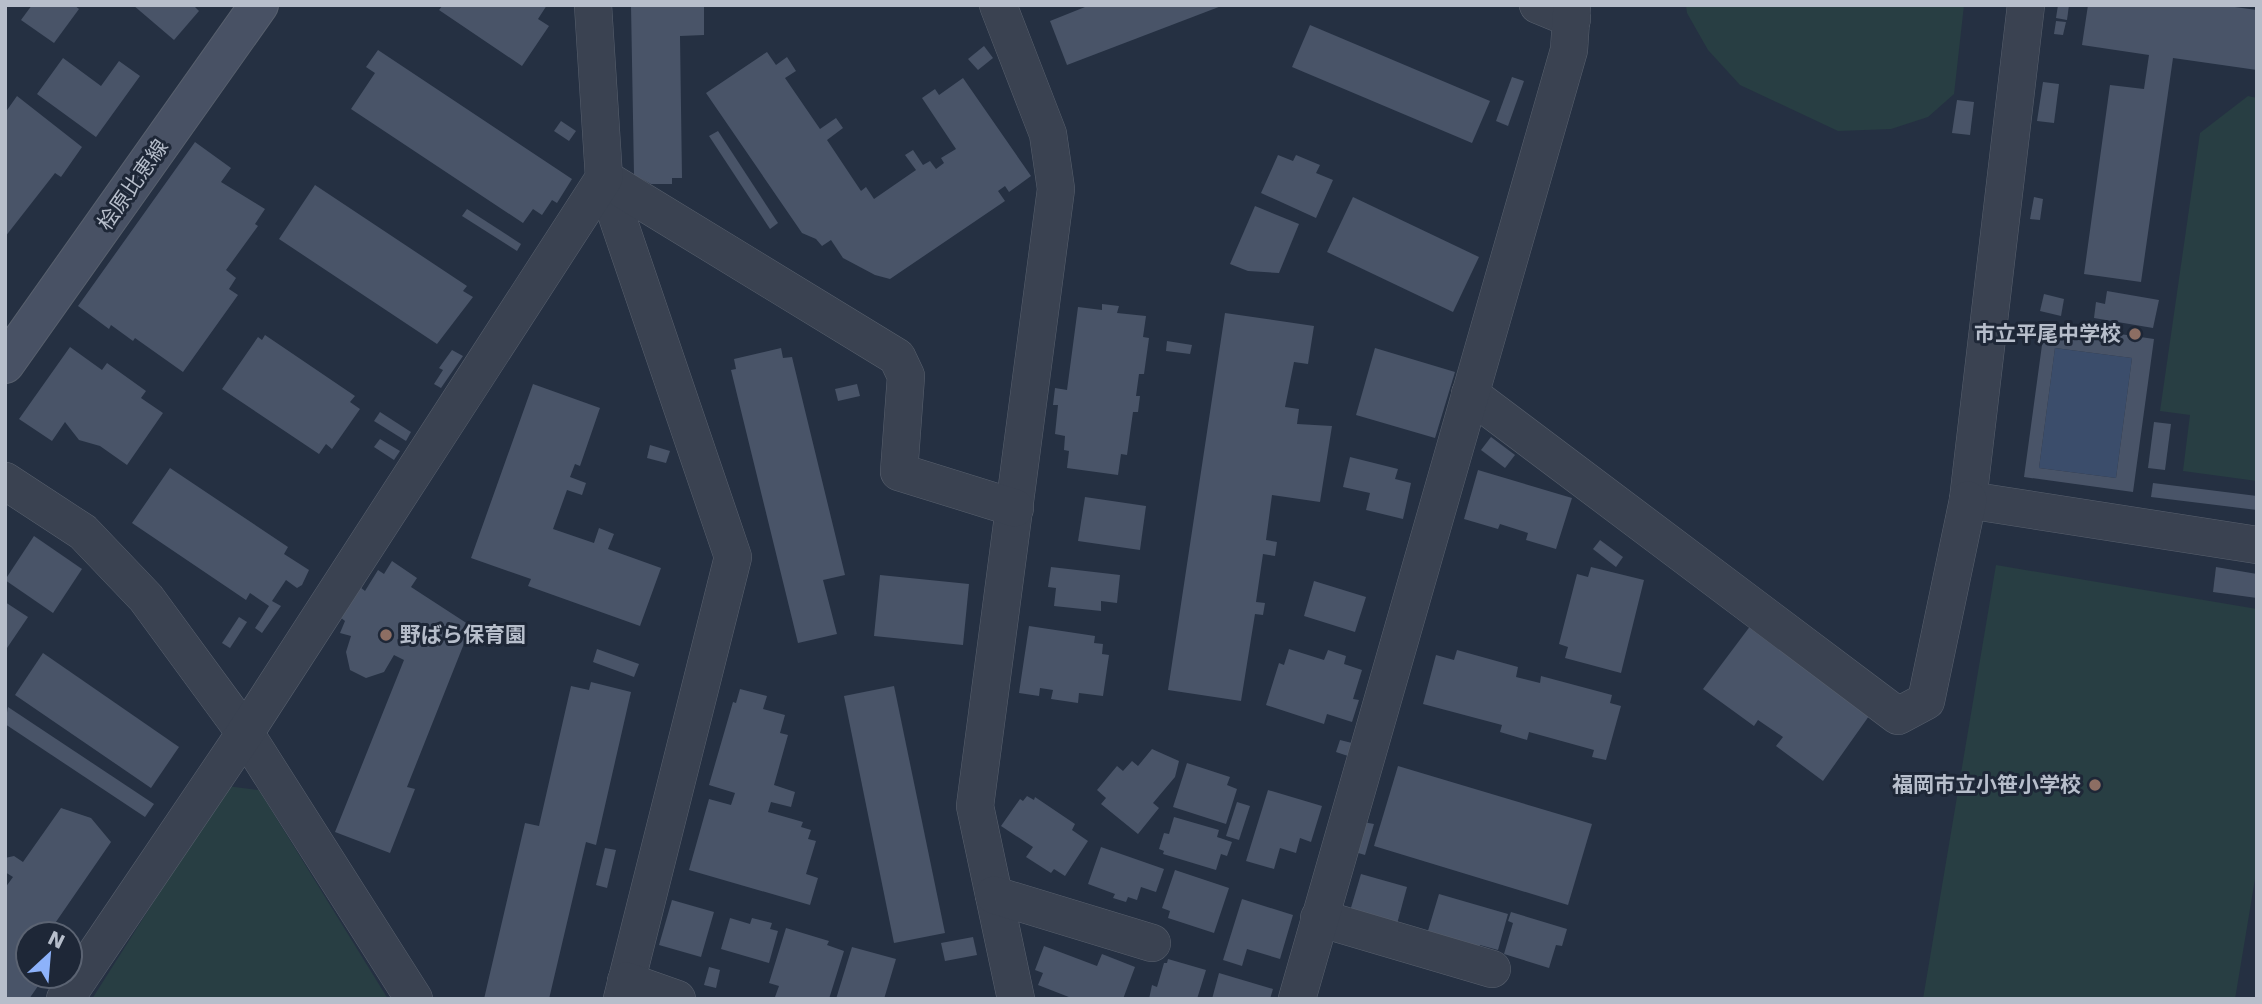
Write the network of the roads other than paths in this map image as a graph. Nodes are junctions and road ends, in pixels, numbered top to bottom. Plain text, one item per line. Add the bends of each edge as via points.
1 (259, 5) edge
2 (593, 5) edge
3 (998, 5) edge
4 (1538, 5) edge
5 (2026, 5) edge
6 (1573, 12) edge
7 (604, 178) junction
8 (5, 365) edge
9 (1470, 394) junction
10 (5, 481) edge
11 (1968, 500) junction
12 (1015, 508) junction
13 (2257, 545) edge
14 (245, 733) junction
15 (994, 895) junction
16 (1319, 918) junction
17 (1152, 943) dead end
18 (1492, 969) dead end
19 (624, 990) edge
20 (65, 999) edge
21 (414, 999) edge
22 (677, 999) edge
23 (1016, 999) edge
24 (1297, 999) edge

1 - 8 main road, 桧原比恵線
2 - 7 street
3 - 12 street via 1048,134 1056,189
4 - 6 street
5 - 11 street
6 - 9 street via 1569,50
7 - 12 street via 897,357 906,376 899,472
7 - 14 street
7 - 19 street via 733,557
9 - 11 street via 1898,716 1926,701
9 - 16 street
10 - 14 street via 83,532 137,588
11 - 13 street
12 - 15 street via 975,806
14 - 20 street
14 - 21 street
15 - 17 street
15 - 23 street
16 - 18 street
16 - 24 street
19 - 22 street

